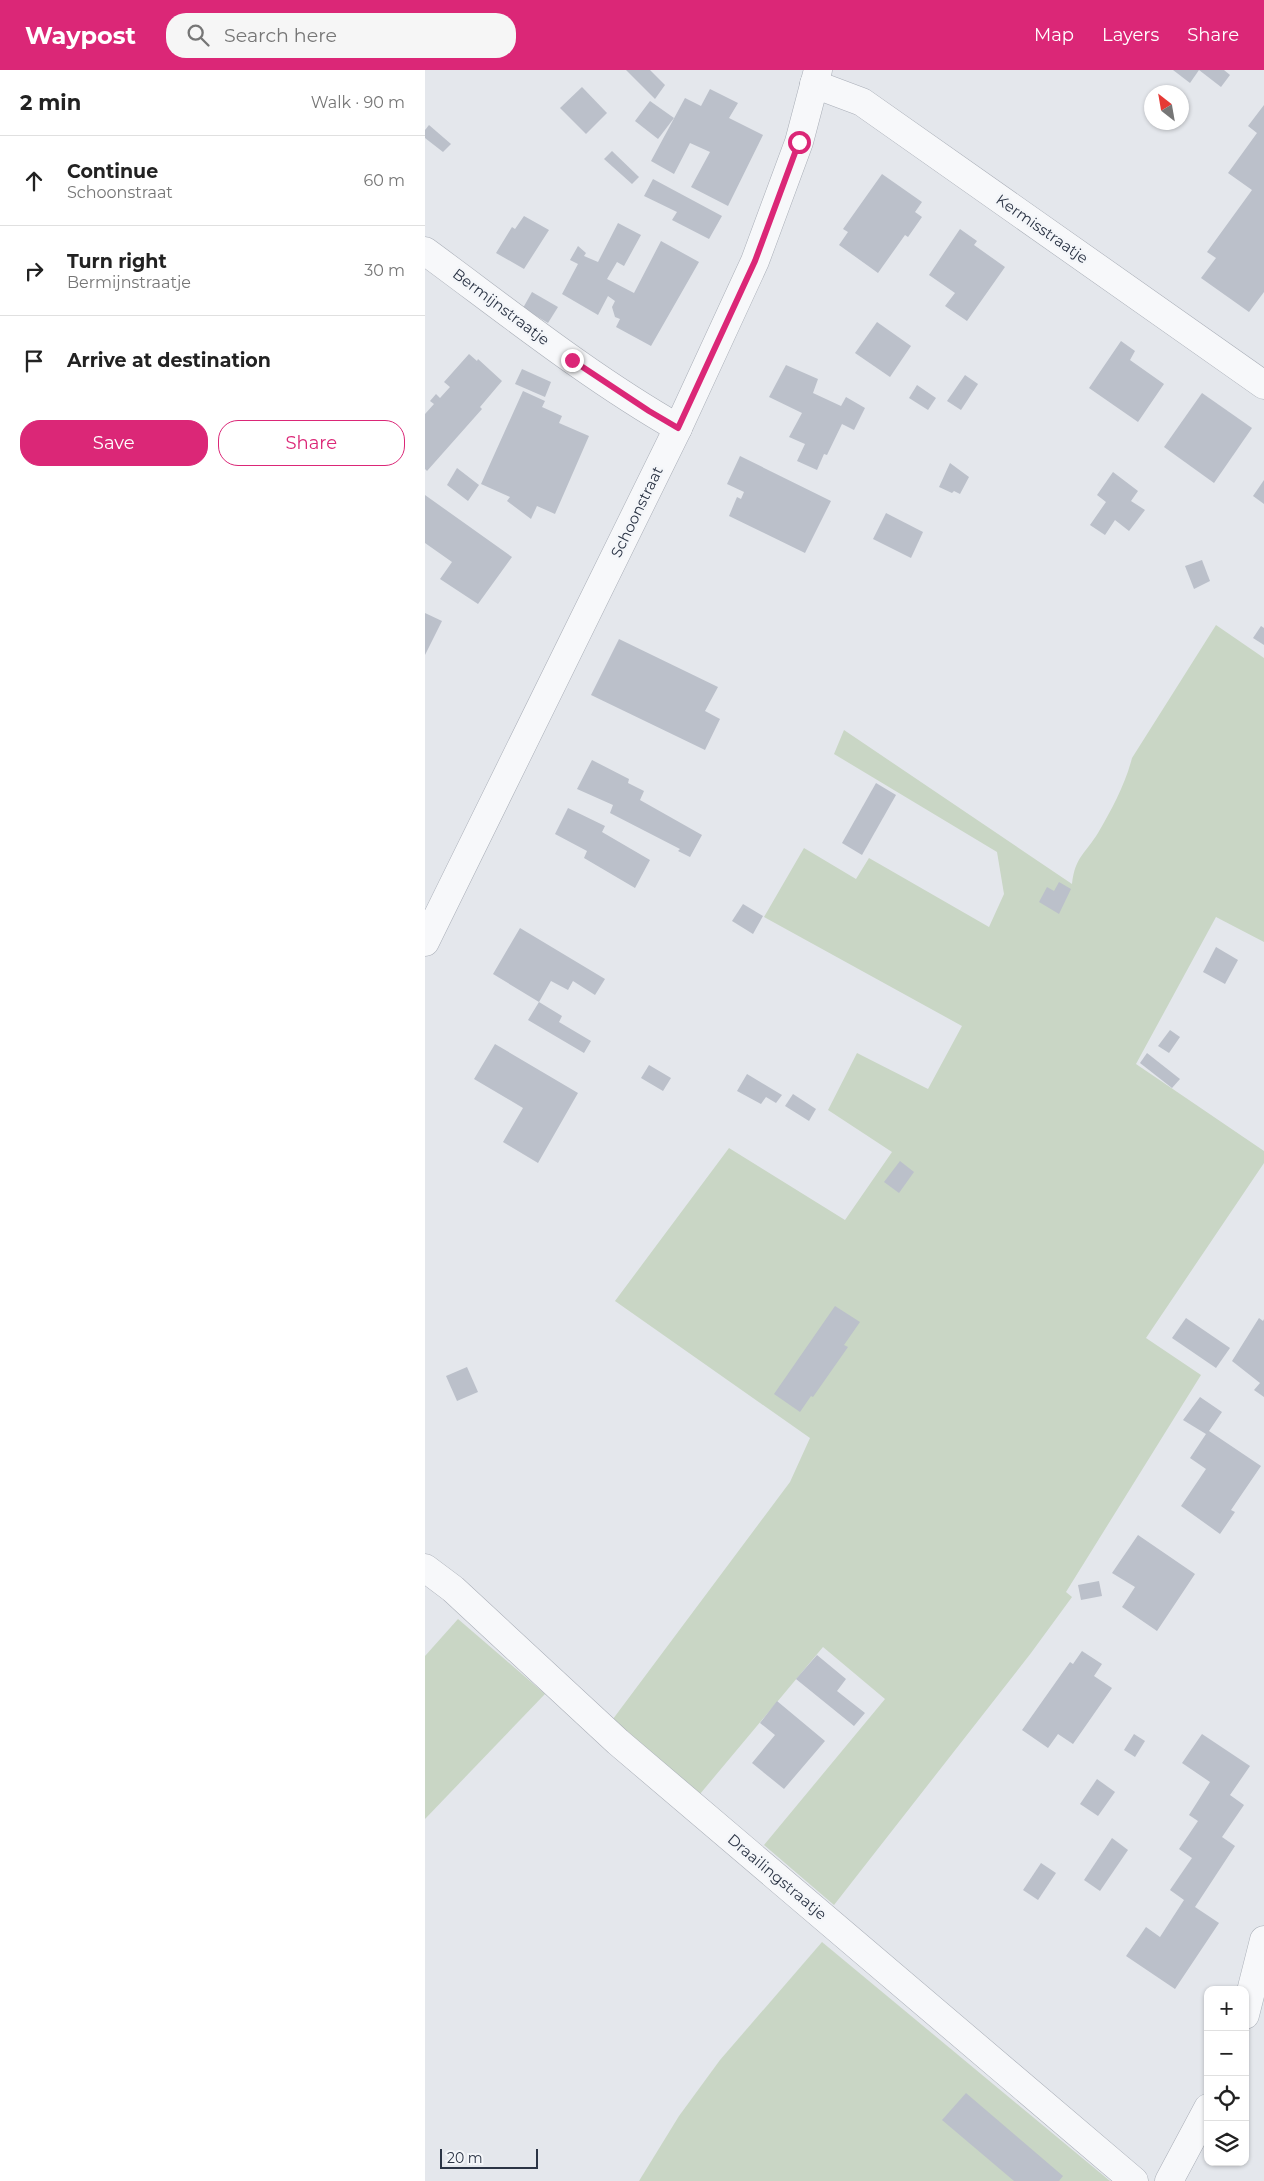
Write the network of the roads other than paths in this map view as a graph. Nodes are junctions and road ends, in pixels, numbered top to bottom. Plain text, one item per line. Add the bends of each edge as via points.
1 (816, 77) edge
2 (425, 251) edge
3 (1264, 385) edge
4 (678, 428) junction
5 (425, 942) edge
6 (425, 1568) edge
7 (1264, 1940) edge
8 (1249, 1999) edge
9 (1204, 2115) edge
10 (1134, 2181) edge
11 (1169, 2181) edge

1 - 3 street, Kermisstraatje via 862,102
1 - 4 street, Schoonstraat via 799,142 755,261
2 - 4 street, Bermijnstraatje via 572,360
4 - 5 street, Schoonstraat
6 - 10 street, Draailingstraatje via 618,1742
7 - 8 street
9 - 11 street

